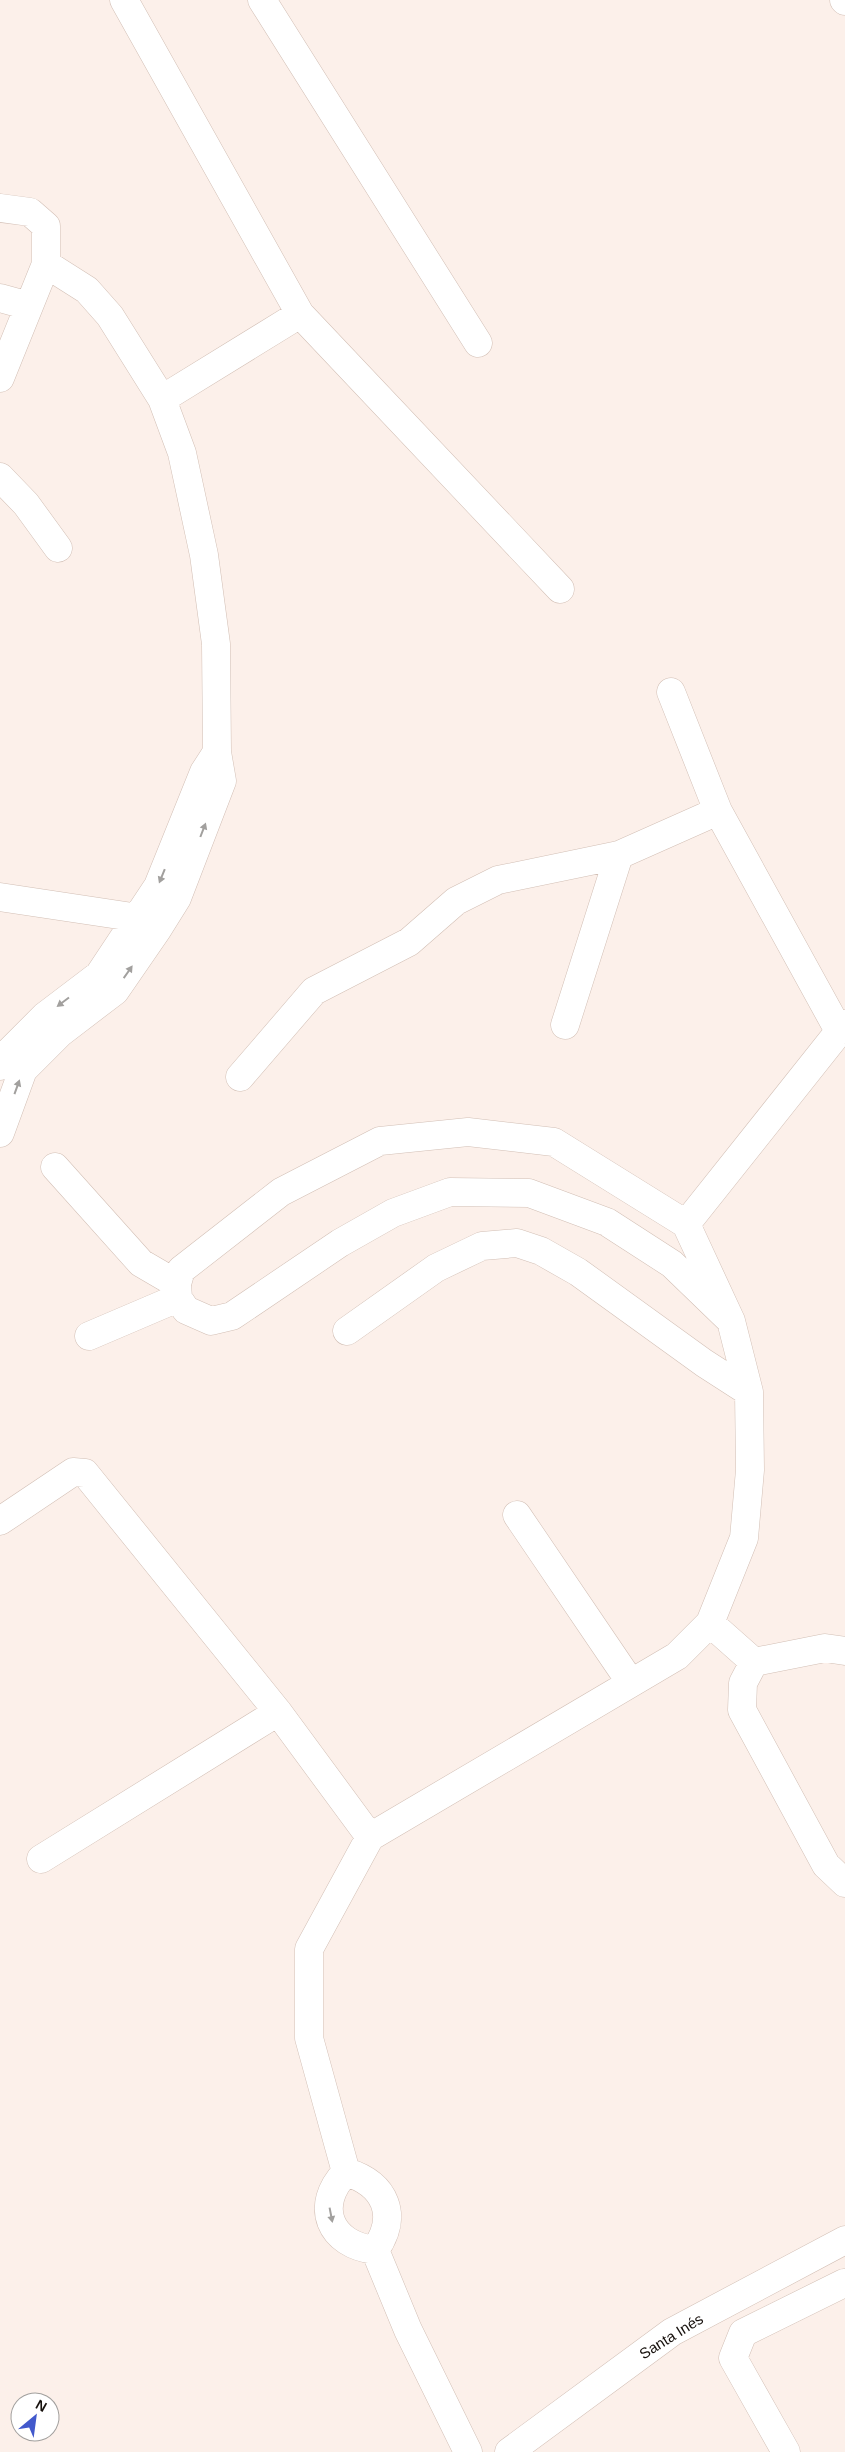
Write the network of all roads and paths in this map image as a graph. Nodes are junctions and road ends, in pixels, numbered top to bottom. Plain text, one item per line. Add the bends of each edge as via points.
1 (124, 0) edge
2 (262, 0) edge
3 (0, 208) edge
4 (46, 264) junction
5 (0, 298) edge
6 (29, 306) junction
7 (300, 314) junction
8 (478, 343) dead end
9 (0, 378) edge
10 (162, 399) junction
11 (0, 477) edge
12 (58, 548) dead end
13 (560, 589) dead end
14 (671, 692) dead end
15 (217, 752) junction
16 (718, 811) junction
17 (620, 855) junction
18 (0, 897) edge
19 (138, 918) junction
20 (565, 1025) dead end
21 (842, 1028) edge
22 (0, 1066) edge
23 (240, 1077) dead end
24 (0, 1133) edge
25 (55, 1167) dead end
26 (686, 1224) junction
27 (178, 1291) junction
28 (731, 1321) junction
29 (347, 1331) dead end
30 (89, 1336) dead end
31 (749, 1392) junction
32 (517, 1515) dead end
33 (0, 1520) edge
34 (710, 1623) junction
35 (845, 1651) edge
36 (754, 1662) junction
37 (631, 1683) junction
38 (278, 1712) junction
39 (370, 1837) junction
40 (41, 1860) dead end
41 (845, 1883) edge
42 (346, 2172) junction
43 (845, 2240) edge
44 (375, 2250) junction
45 (844, 2282) edge
46 (468, 2452) edge
47 (509, 2452) edge
48 (786, 2452) edge

1 - 7 street
2 - 8 street
3 - 4 street via 30,212 46,226
4 - 6 street
4 - 10 street via 87,290 110,316
5 - 6 street
6 - 9 street
7 - 10 street
7 - 13 street
10 - 15 street via 182,453 204,555 216,644
11 - 12 street via 26,504
14 - 16 street
15 -> 19 street via 204,772 158,886
24 -> 15 street via 23,1070 60,1033 115,991 177,898 222,781
16 - 17 street
16 - 21 street
17 - 20 street
17 - 23 street via 498,880 456,901 409,942 314,991
18 - 19 street
19 -> 22 street via 99,975 45,1016 4,1057
21 - 26 street
25 - 27 street via 141,1263
26 - 27 street via 554,1142 468,1132 380,1140 282,1192 181,1270
26 - 28 street
27 - 28 street via 186,1310 211,1321 232,1316 340,1243 394,1213 450,1192 529,1193 607,1222 672,1264
27 - 30 street
28 - 31 street
29 - 31 street via 436,1268 482,1246 517,1243 541,1251 578,1272
31 - 34 street via 750,1470 744,1538
32 - 37 street
33 - 38 street via 73,1472 85,1473
34 - 36 street
34 - 37 street via 677,1656
35 - 36 street via 825,1648
36 - 41 street via 743,1683 742,1710 826,1865
37 - 39 street
38 - 39 street
38 - 40 street
39 - 42 street via 309,1949 309,2038
42 - 44 street via 373,2184 382,2196 387,2224
42 -> 44 street via 335,2184 329,2198 329,2214 334,2229 345,2241 359,2248
43 - 47 street, Santa Inés via 672,2332
44 - 46 street via 408,2330
45 - 48 street via 743,2333 734,2358

